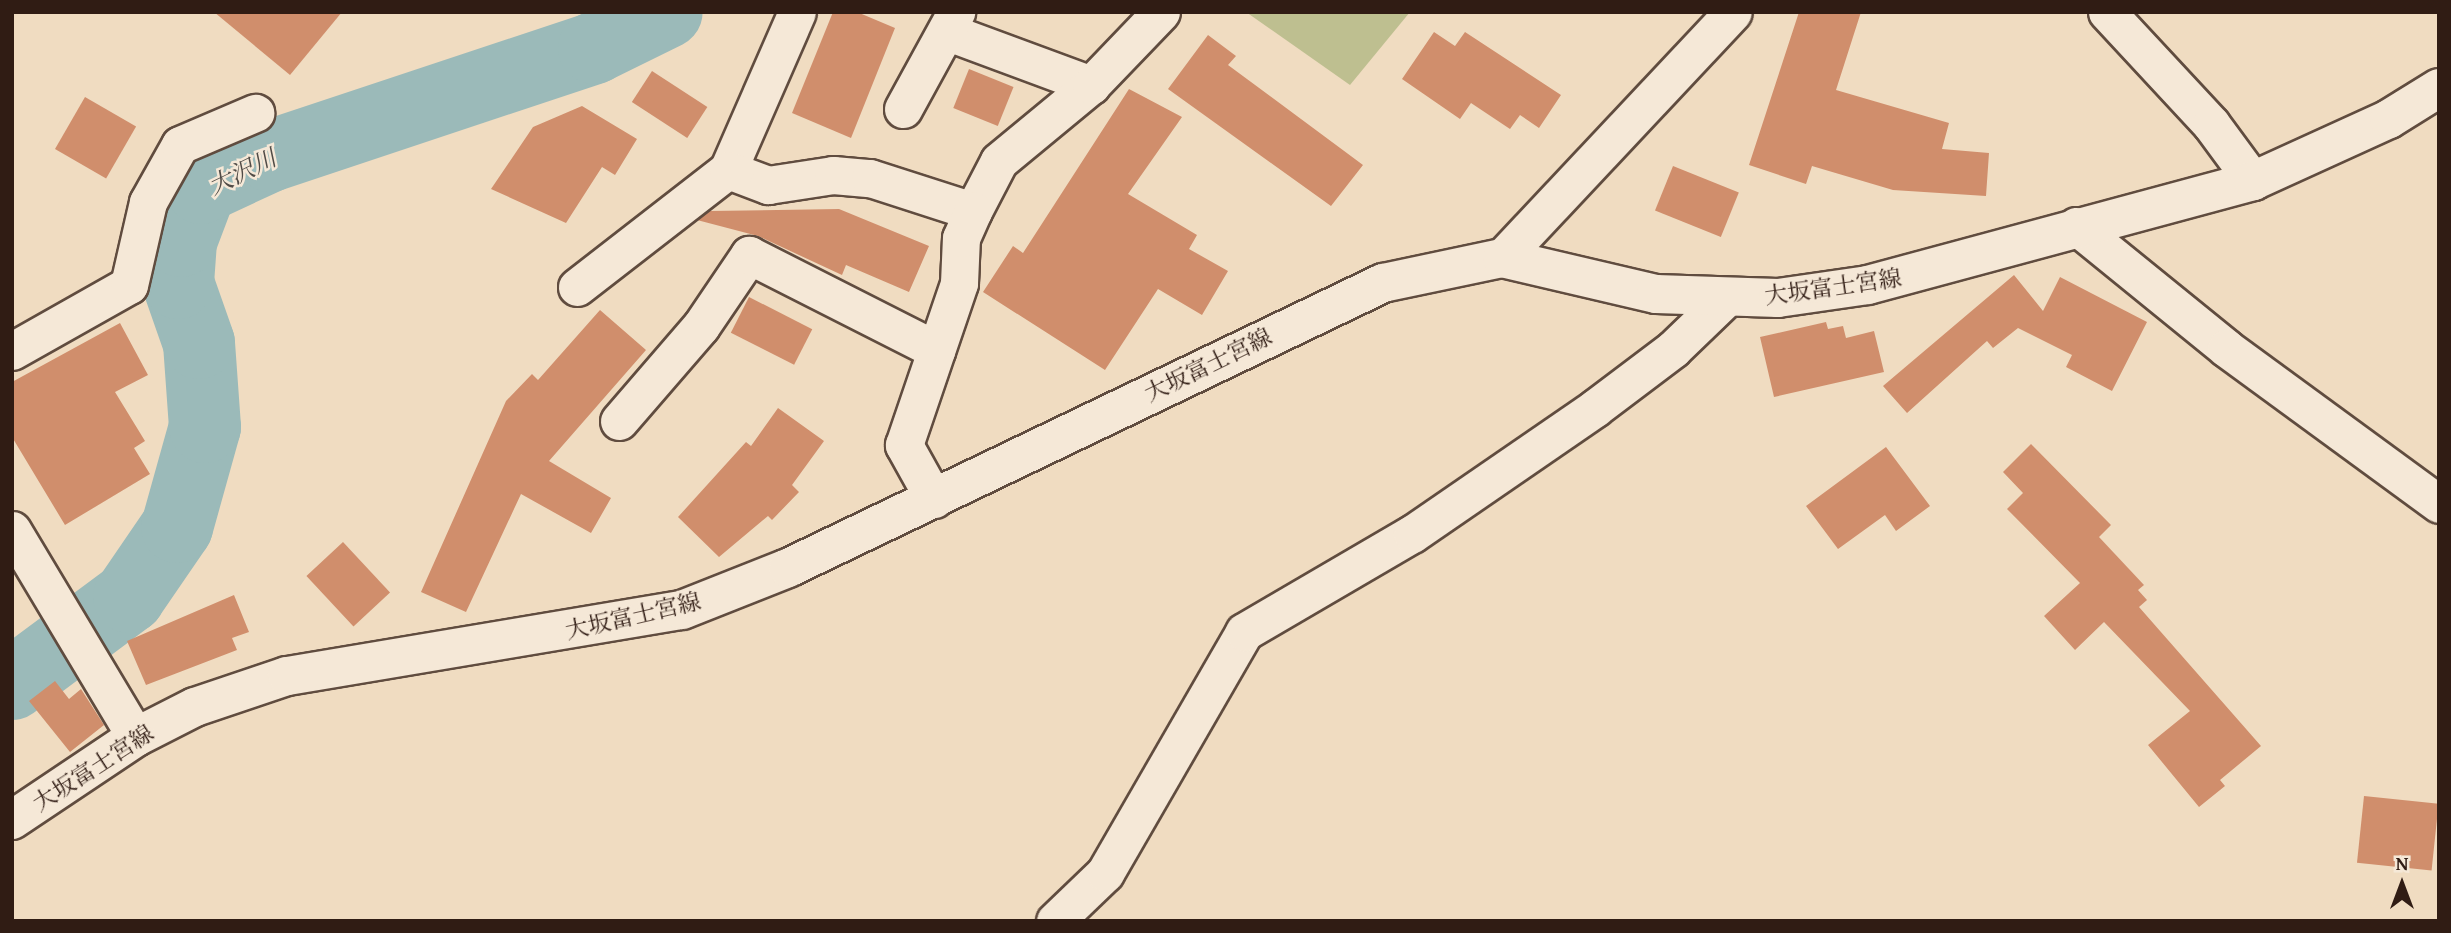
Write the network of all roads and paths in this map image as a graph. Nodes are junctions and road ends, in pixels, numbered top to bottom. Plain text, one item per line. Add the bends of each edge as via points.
1 (797, 12) edge
2 (1161, 12) edge
3 (1733, 12) edge
4 (2107, 12) edge
5 (952, 22) edge
6 (1090, 85) junction
7 (2439, 88) edge
8 (903, 109) dead end
9 (255, 113) dead end
10 (728, 170) junction
11 (2253, 181) junction
12 (973, 211) junction
13 (2076, 226) junction
14 (1502, 258) junction
15 (577, 287) dead end
16 (1727, 297) junction
17 (936, 349) junction
18 (12, 351) edge
19 (619, 421) dead end
20 (934, 499) junction
21 (2439, 504) edge
22 (12, 530) edge
23 (136, 737) junction
24 (12, 820) edge
25 (1055, 921) edge

1 - 10 street
2 - 6 street
3 - 14 street
4 - 11 street via 2211,124
5 - 6 street
5 - 8 street
6 - 12 street via 999,161
7 - 11 main road, 大坂富士宮線 via 2389,119
9 - 18 street via 180,145 148,202 129,285
10 - 12 street via 768,185 834,175 870,178
10 - 15 street
11 - 13 main road, 大坂富士宮線
12 - 17 street via 961,238 959,283
13 - 16 main road, 大坂富士宮線 via 1868,285 1778,298
13 - 21 street via 2226,348
14 - 16 main road, 大坂富士宮線 via 1656,294
14 - 20 main road, 大坂富士宮線 via 1383,282
16 - 25 street via 1673,349 1595,408 1412,534 1244,632 1105,873
17 - 19 street via 749,255 701,326
17 - 20 street via 904,445
20 - 23 main road, 大坂富士宮線 via 681,610 287,676 195,707
22 - 23 street
23 - 24 main road, 大坂富士宮線

